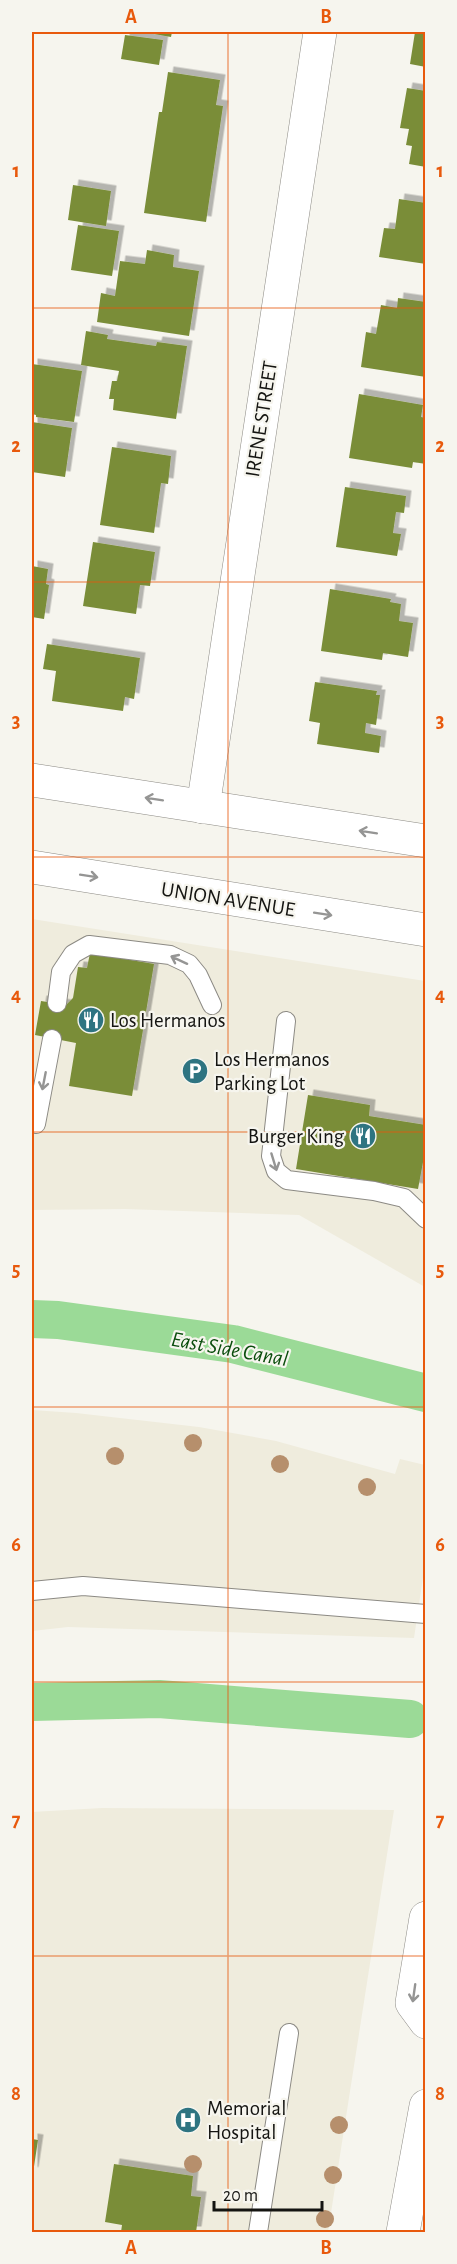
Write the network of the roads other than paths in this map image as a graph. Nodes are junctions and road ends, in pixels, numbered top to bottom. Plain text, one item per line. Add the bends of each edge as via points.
1 (320, 32) edge
2 (32, 780) edge
3 (203, 807) junction
4 (426, 841) edge
5 (32, 867) edge
6 (426, 930) edge
7 (57, 1003) dead end
8 (212, 1005) dead end
9 (286, 1021) dead end
10 (52, 1039) dead end
11 (36, 1124) dead end
12 (426, 1219) edge
13 (32, 1592) edge
14 (426, 1614) edge
15 (426, 1918) edge
16 (426, 2022) edge
17 (289, 2033) dead end
18 (426, 2106) edge
19 (258, 2232) edge
20 (403, 2232) edge

1 - 3 street, IRENE STREET
3 -> 2 street
4 -> 3 street
5 -> 6 street, UNION AVENUE
8 -> 7 lane via 189,964 170,955 89,945 73,954 61,972
9 -> 12 lane via 271,1156 276,1171 287,1179 404,1197
10 -> 11 lane
13 - 14 lane via 83,1586
15 -> 16 street via 412,2003
17 - 19 lane
18 - 20 street

